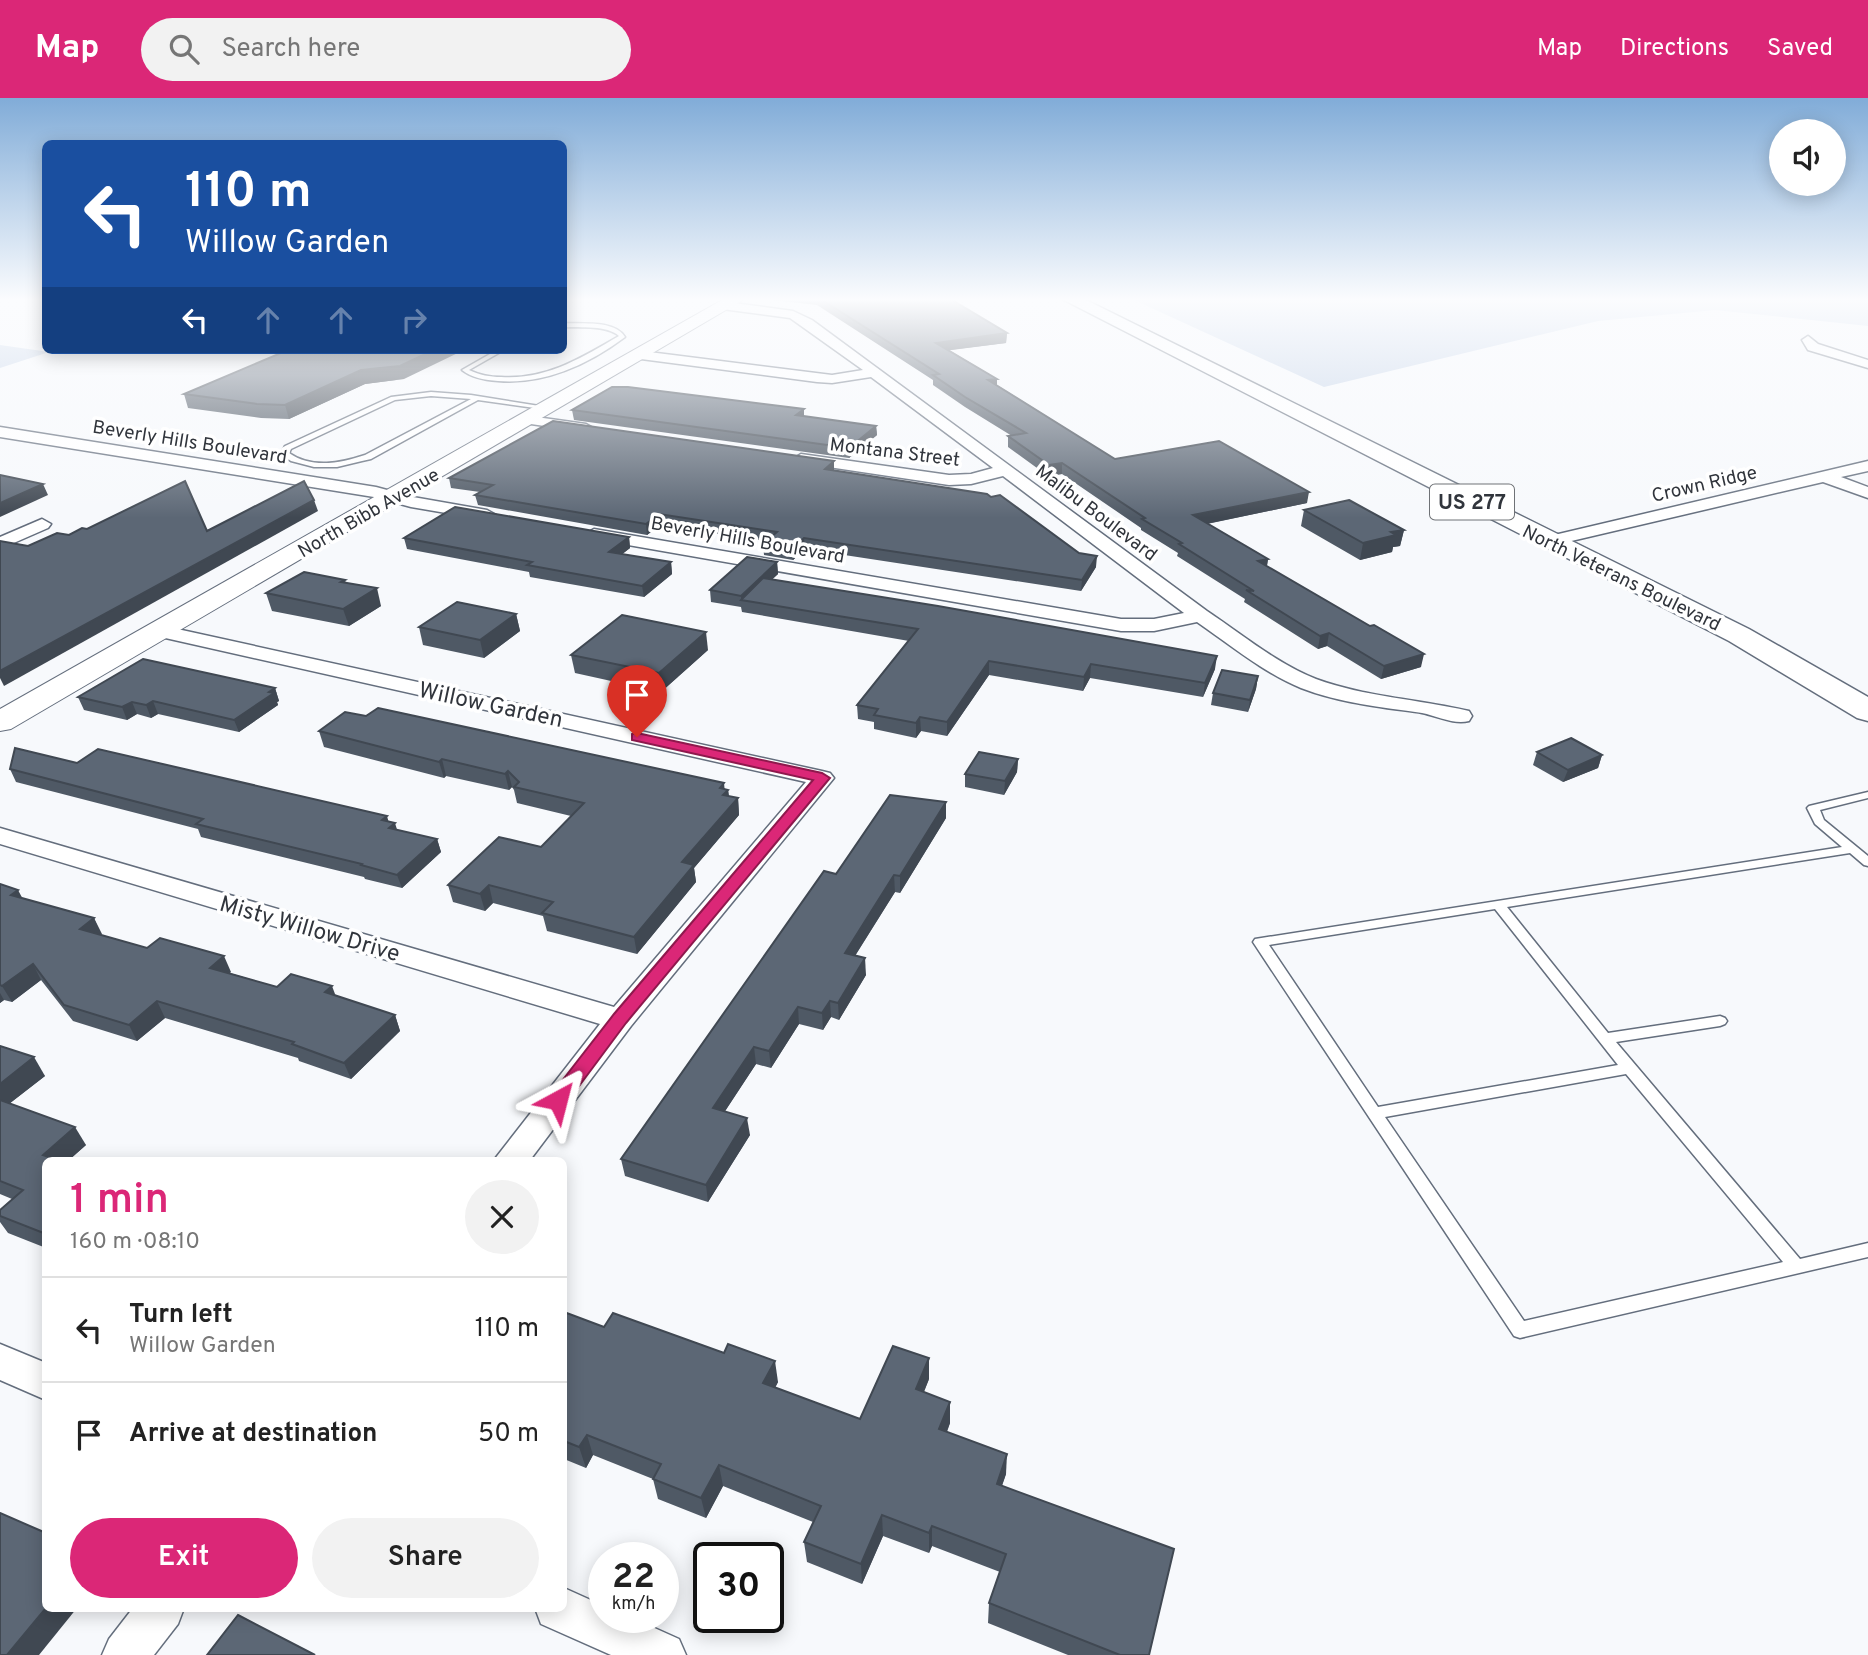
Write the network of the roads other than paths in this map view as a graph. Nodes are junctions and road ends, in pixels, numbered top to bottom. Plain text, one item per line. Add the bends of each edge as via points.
1 (472, 373) edge
2 (557, 373) edge
3 (610, 373) edge
4 (776, 373) edge
5 (870, 373) edge
6 (875, 373) edge
7 (1216, 373) edge
8 (517, 382) junction
9 (506, 388) dead end
10 (496, 394) dead end
11 (475, 399) junction
12 (486, 400) junction
13 (550, 408) junction
14 (529, 420) junction
15 (603, 430) edge
16 (0, 432) edge
17 (783, 456) edge
18 (1868, 466) edge
19 (1006, 470) junction
20 (1822, 476) junction
21 (1868, 493) edge
22 (394, 497) junction
23 (507, 519) edge
24 (42, 524) dead end
25 (575, 531) edge
26 (1550, 541) junction
27 (0, 544) edge
28 (1200, 615) junction
29 (159, 631) junction
30 (1868, 711) edge
31 (1461, 716) dead end
32 (0, 722) edge
33 (1867, 796) edge
34 (0, 836) edge
35 (1852, 849) junction
36 (1868, 862) edge
37 (1499, 905) junction
38 (620, 1019) junction
39 (1720, 1021) dead end
40 (1605, 1039) junction
41 (1629, 1068) junction
42 (1374, 1113) junction
43 (513, 1157) edge
44 (1868, 1250) edge
45 (1796, 1266) junction
46 (0, 1361) edge
47 (42, 1380) edge
48 (159, 1612) edge
49 (566, 1612) edge
50 (125, 1655) edge
51 (663, 1655) edge

1 - 8 lane
2 - 8 lane
3 - 13 main road, North Bibb Avenue
4 - 5 street via 832,379
6 - 19 street, Malibu Boulevard
7 - 26 highway, North Veterans Boulevard / US 277
8 - 9 lane
10 - 12 lane
11 - 11 lane via 429,393 393,398 288,448 285,454 314,463 352,463
11 - 12 lane
12 - 13 lane
13 - 14 main road, North Bibb Avenue
14 - 15 street
14 - 22 main road, North Bibb Avenue
16 - 22 street, Beverly Hills Boulevard
17 - 19 street, Montana Street via 949,480
18 - 20 street, Crown Ridge
19 - 28 street, Malibu Boulevard
20 - 21 street
20 - 26 street, Crown Ridge
22 - 23 street, Beverly Hills Boulevard
22 - 29 main road, North Bibb Avenue
24 - 27 street
25 - 28 street, Beverly Hills Boulevard via 1121,625 1154,625
26 - 30 highway, North Veterans Boulevard / US 277 via 1739,635
28 - 31 street, Malibu Boulevard via 1307,683 1365,700
29 - 32 main road, North Bibb Avenue
29 - 38 street, Willow Garden via 822,778
33 - 35 lane via 1813,808 1819,822
34 - 38 street, Misty Willow Drive
35 - 36 lane
35 - 37 lane
37 - 40 lane
37 - 42 lane via 1260,942
38 - 43 street
39 - 40 lane
40 - 41 lane
41 - 42 lane
41 - 45 lane
42 - 45 lane via 1520,1330
44 - 45 lane
46 - 47 street
48 - 50 street
49 - 51 street

